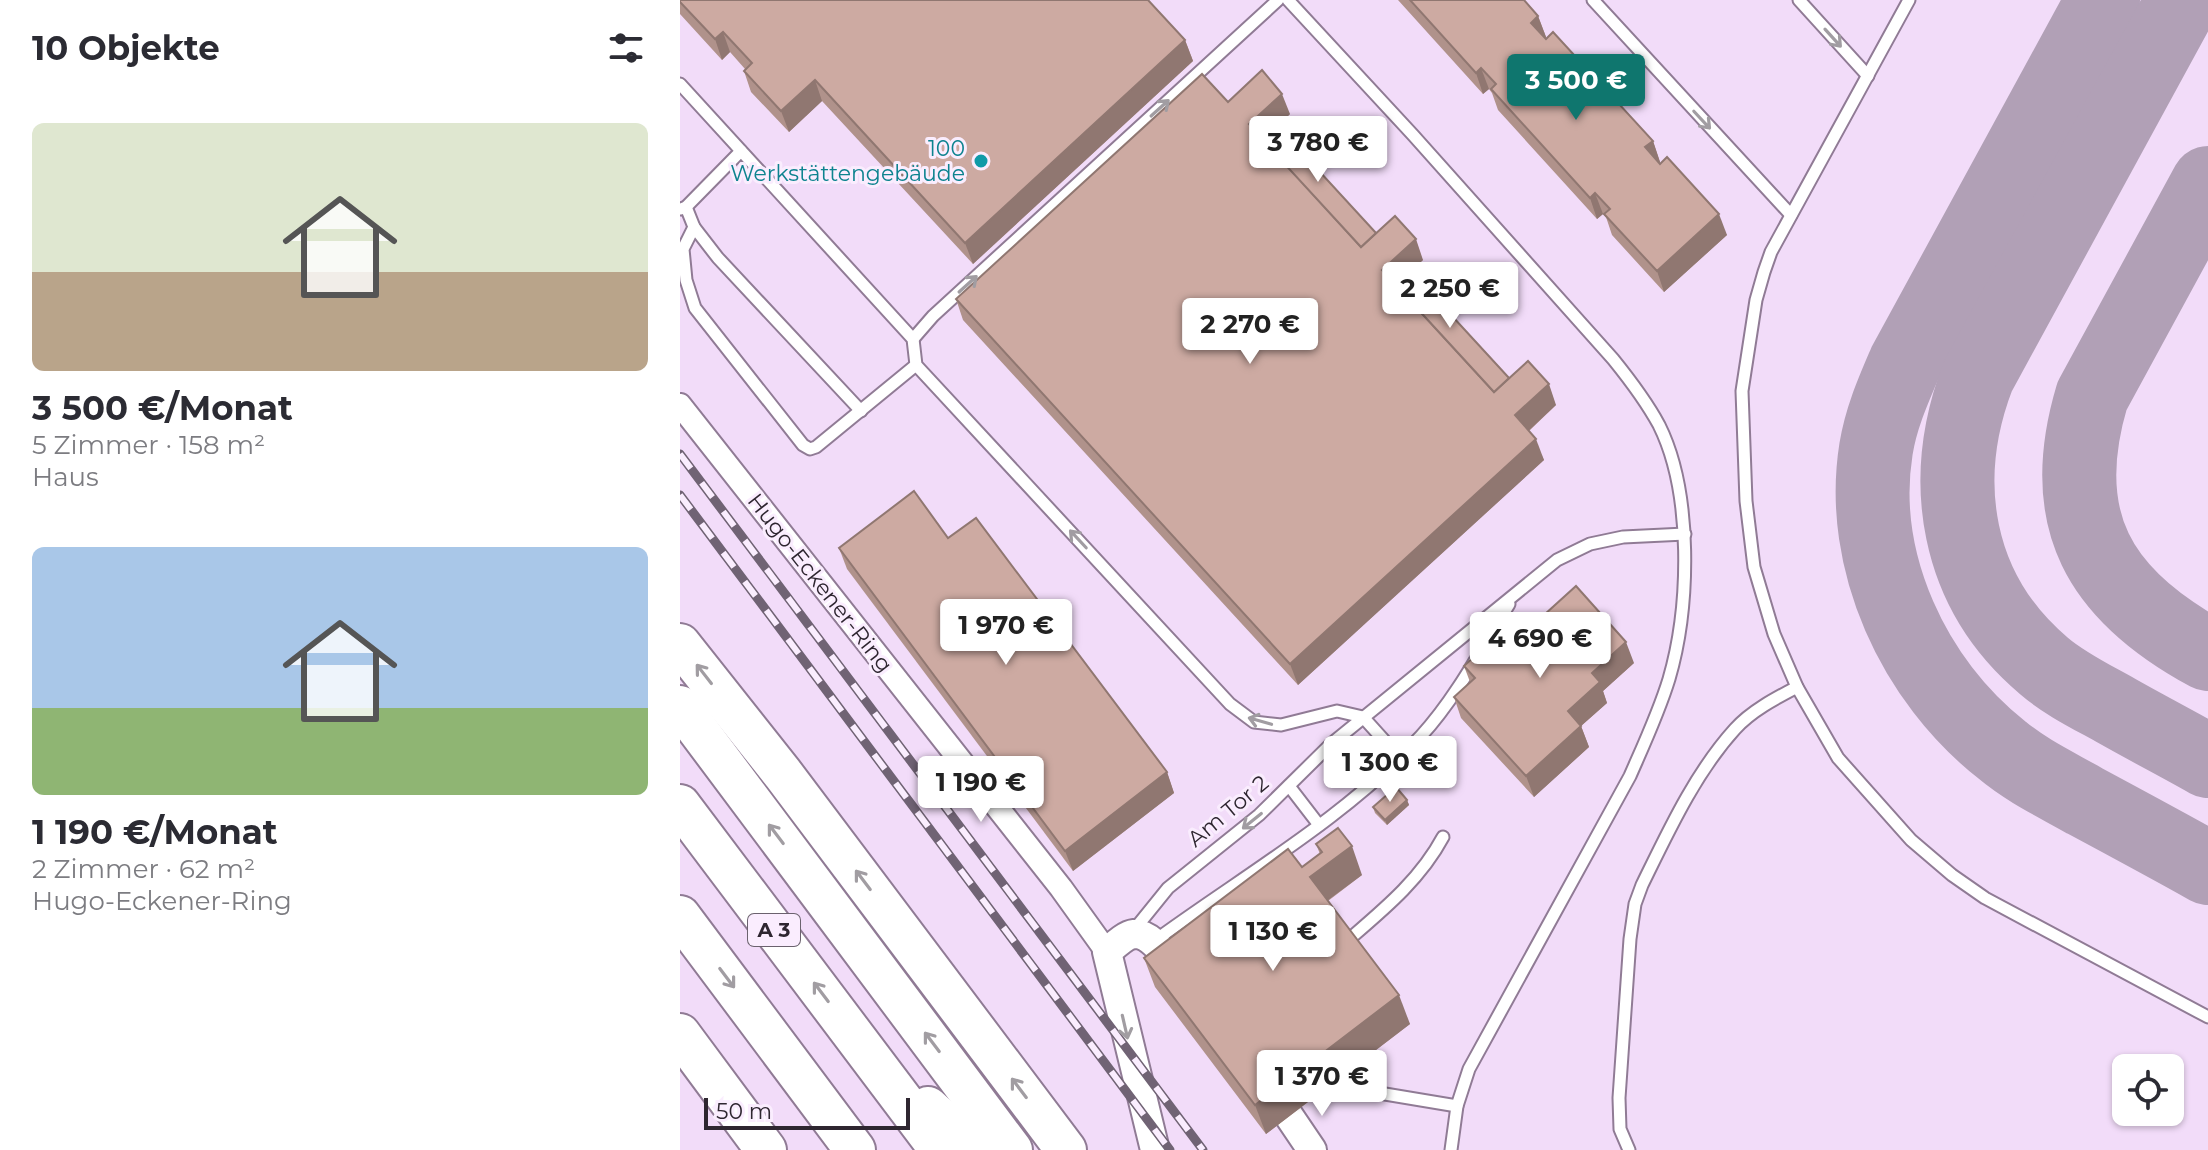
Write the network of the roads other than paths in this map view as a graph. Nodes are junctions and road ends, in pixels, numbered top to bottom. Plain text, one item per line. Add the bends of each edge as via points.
1 (1278, 0) edge
2 (1288, 0) edge
3 (1593, 0) edge
4 (1799, 0) edge
5 (1909, 0) edge
6 (1868, 76) junction
7 (680, 84) edge
8 (741, 151) junction
9 (683, 208) edge
10 (1791, 215) junction
11 (694, 227) junction
12 (913, 339) junction
13 (916, 365) junction
14 (680, 405) edge
15 (861, 411) junction
16 (1685, 534) junction
17 (1514, 596) junction
18 (680, 644) edge
19 (1797, 687) junction
20 (680, 706) edge
21 (1363, 717) junction
22 (1399, 757) junction
23 (1289, 786) junction
24 (680, 805) edge
25 (1319, 825) junction
26 (1443, 837) dead end
27 (680, 916) edge
28 (1142, 938) junction
29 (1347, 941) edge
30 (1107, 952) junction
31 (1178, 970) edge
32 (2208, 1017) edge
33 (680, 1034) edge
34 (868, 1054) junction
35 (1346, 1073) edge
36 (1457, 1106) junction
37 (1289, 1116) edge
38 (766, 1150) edge
39 (855, 1150) edge
40 (940, 1150) edge
41 (975, 1150) edge
42 (1012, 1150) edge
43 (1066, 1150) edge
44 (1155, 1150) edge
45 (1312, 1150) edge
46 (1451, 1150) edge
47 (1629, 1150) edge

12 -> 1 lane
2 - 16 lane via 1638,391 1660,427 1672,463
3 -> 10 lane
4 -> 6 lane
5 - 6 lane
6 - 10 lane
7 - 8 lane
8 - 9 lane
8 - 12 lane
9 - 11 lane
10 - 19 lane via 1771,252 1756,300 1742,391 1754,567
11 - 15 lane
11 - 15 lane via 683,249 695,308 803,445 816,447
12 - 13 lane
13 - 15 lane
21 -> 13 lane via 1337,711 1281,725 1254,722 1230,704
14 - 30 street, Hugo-Eckener-Ring
16 - 17 lane, Am Tor 2 via 1590,544 1557,560
16 - 36 lane via 1677,640 1650,730 1630,776 1469,1069
17 - 21 lane, Am Tor 2
17 - 22 lane via 1423,734
43 -> 18 highway
19 - 32 lane via 1838,758 1911,840 1952,875 1985,898
19 - 47 lane via 1736,727 1702,772 1635,904 1619,1098 1620,1129
42 -> 20 highway
21 - 22 lane
21 - 23 lane, Am Tor 2
22 - 25 lane
23 - 25 lane
23 -> 28 lane, Am Tor 2 via 1168,888
34 -> 24 highway, A 3
25 - 28 lane
26 - 29 lane via 1422,872
27 -> 39 highway
28 - 30 street
28 - 31 street
30 -> 44 street, Hugo-Eckener-Ring
33 - 38 highway
34 - 40 highway, A 3
34 - 41 highway
35 - 36 lane via 1379,1093
36 - 46 lane
37 - 45 street

